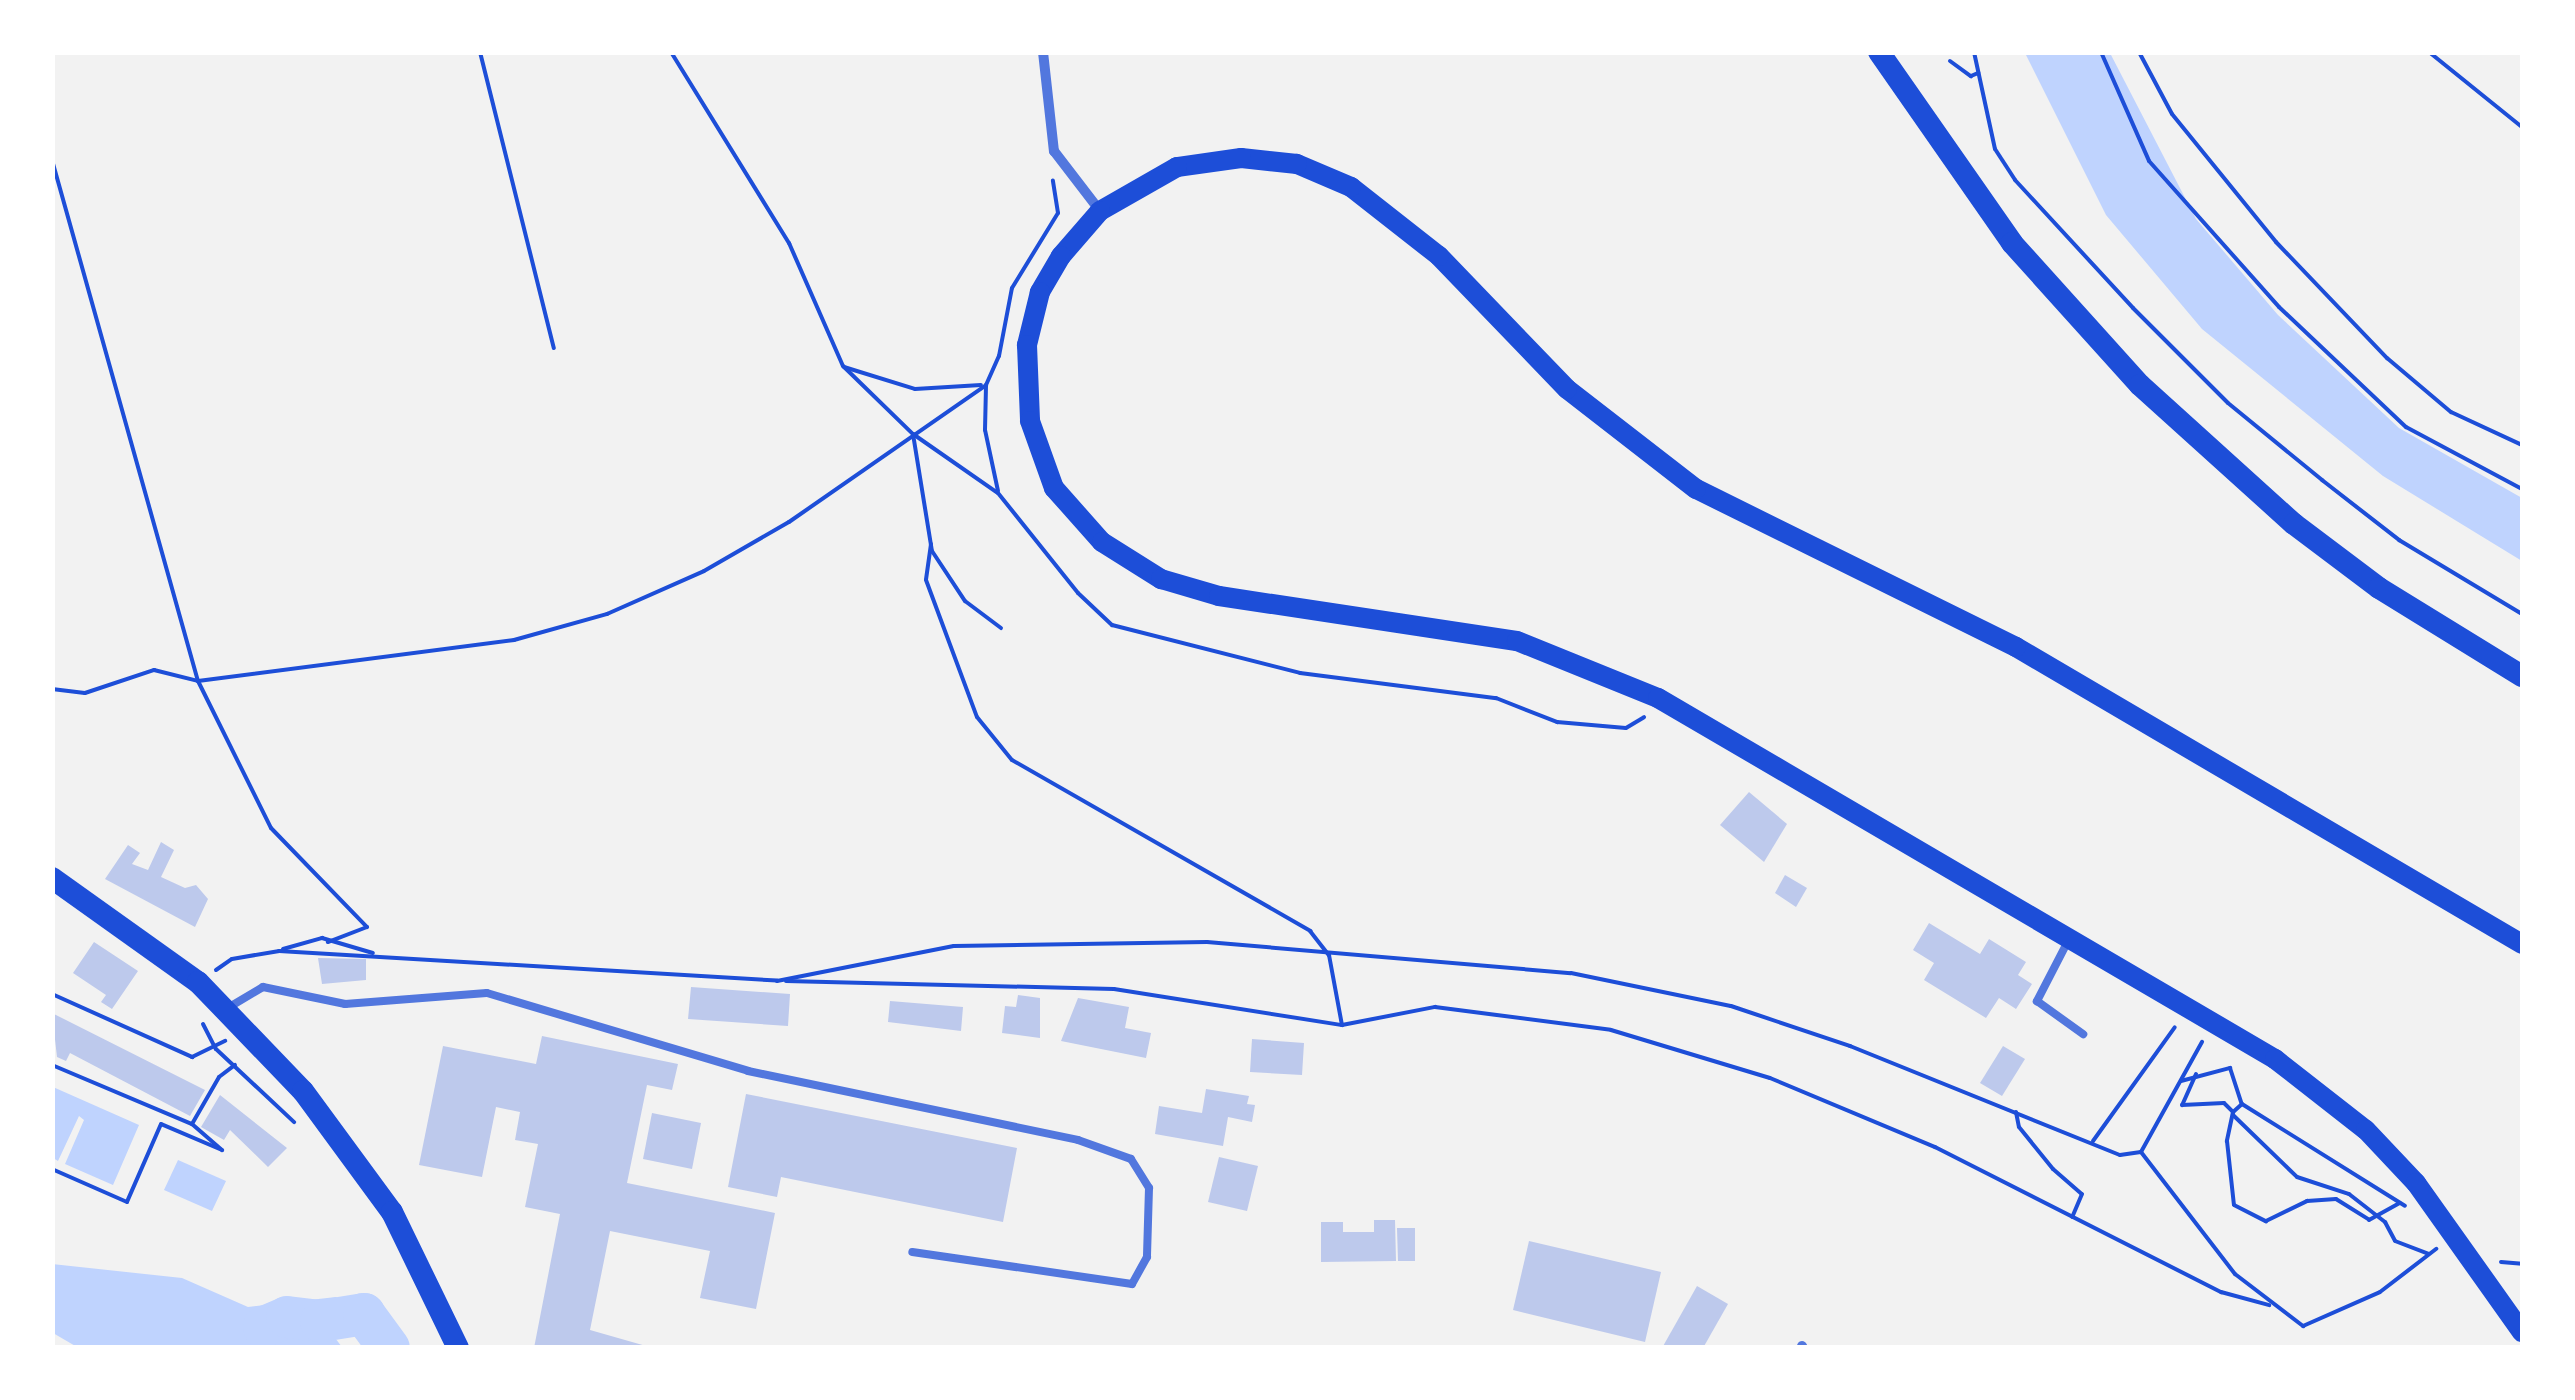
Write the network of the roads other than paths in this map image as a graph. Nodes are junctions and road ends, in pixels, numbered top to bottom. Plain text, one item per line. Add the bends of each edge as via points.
1 (1044, 52) edge
2 (1879, 52) edge
3 (1100, 211) junction
4 (2522, 676) edge
5 (52, 878) edge
6 (2070, 938) junction
7 (2522, 944) edge
8 (226, 1009) junction
9 (2083, 1034) dead end
10 (912, 1252) dead end
11 (2522, 1332) edge
12 (458, 1348) edge

1 - 3 street via 1054,152
2 - 4 main road via 2012,242 2140,385 2365,578
3 - 6 main road via 1060,256 1040,292 1025,370 1042,462 1054,488 1102,542 1161,579 1219,596 1516,641 1613,679 1658,698
3 - 7 main road via 1146,180 1208,159 1297,164 1352,186 1439,256 1568,390 1696,490 2016,647
5 - 8 main road
6 - 9 lane via 2037,1001
6 - 11 main road via 2275,1059 2366,1130 2457,1233
8 - 10 lane via 263,987 345,1004 487,992 748,1072 1078,1140 1131,1159 1149,1188 1147,1257 1132,1284
8 - 12 main road via 366,1170 420,1260

